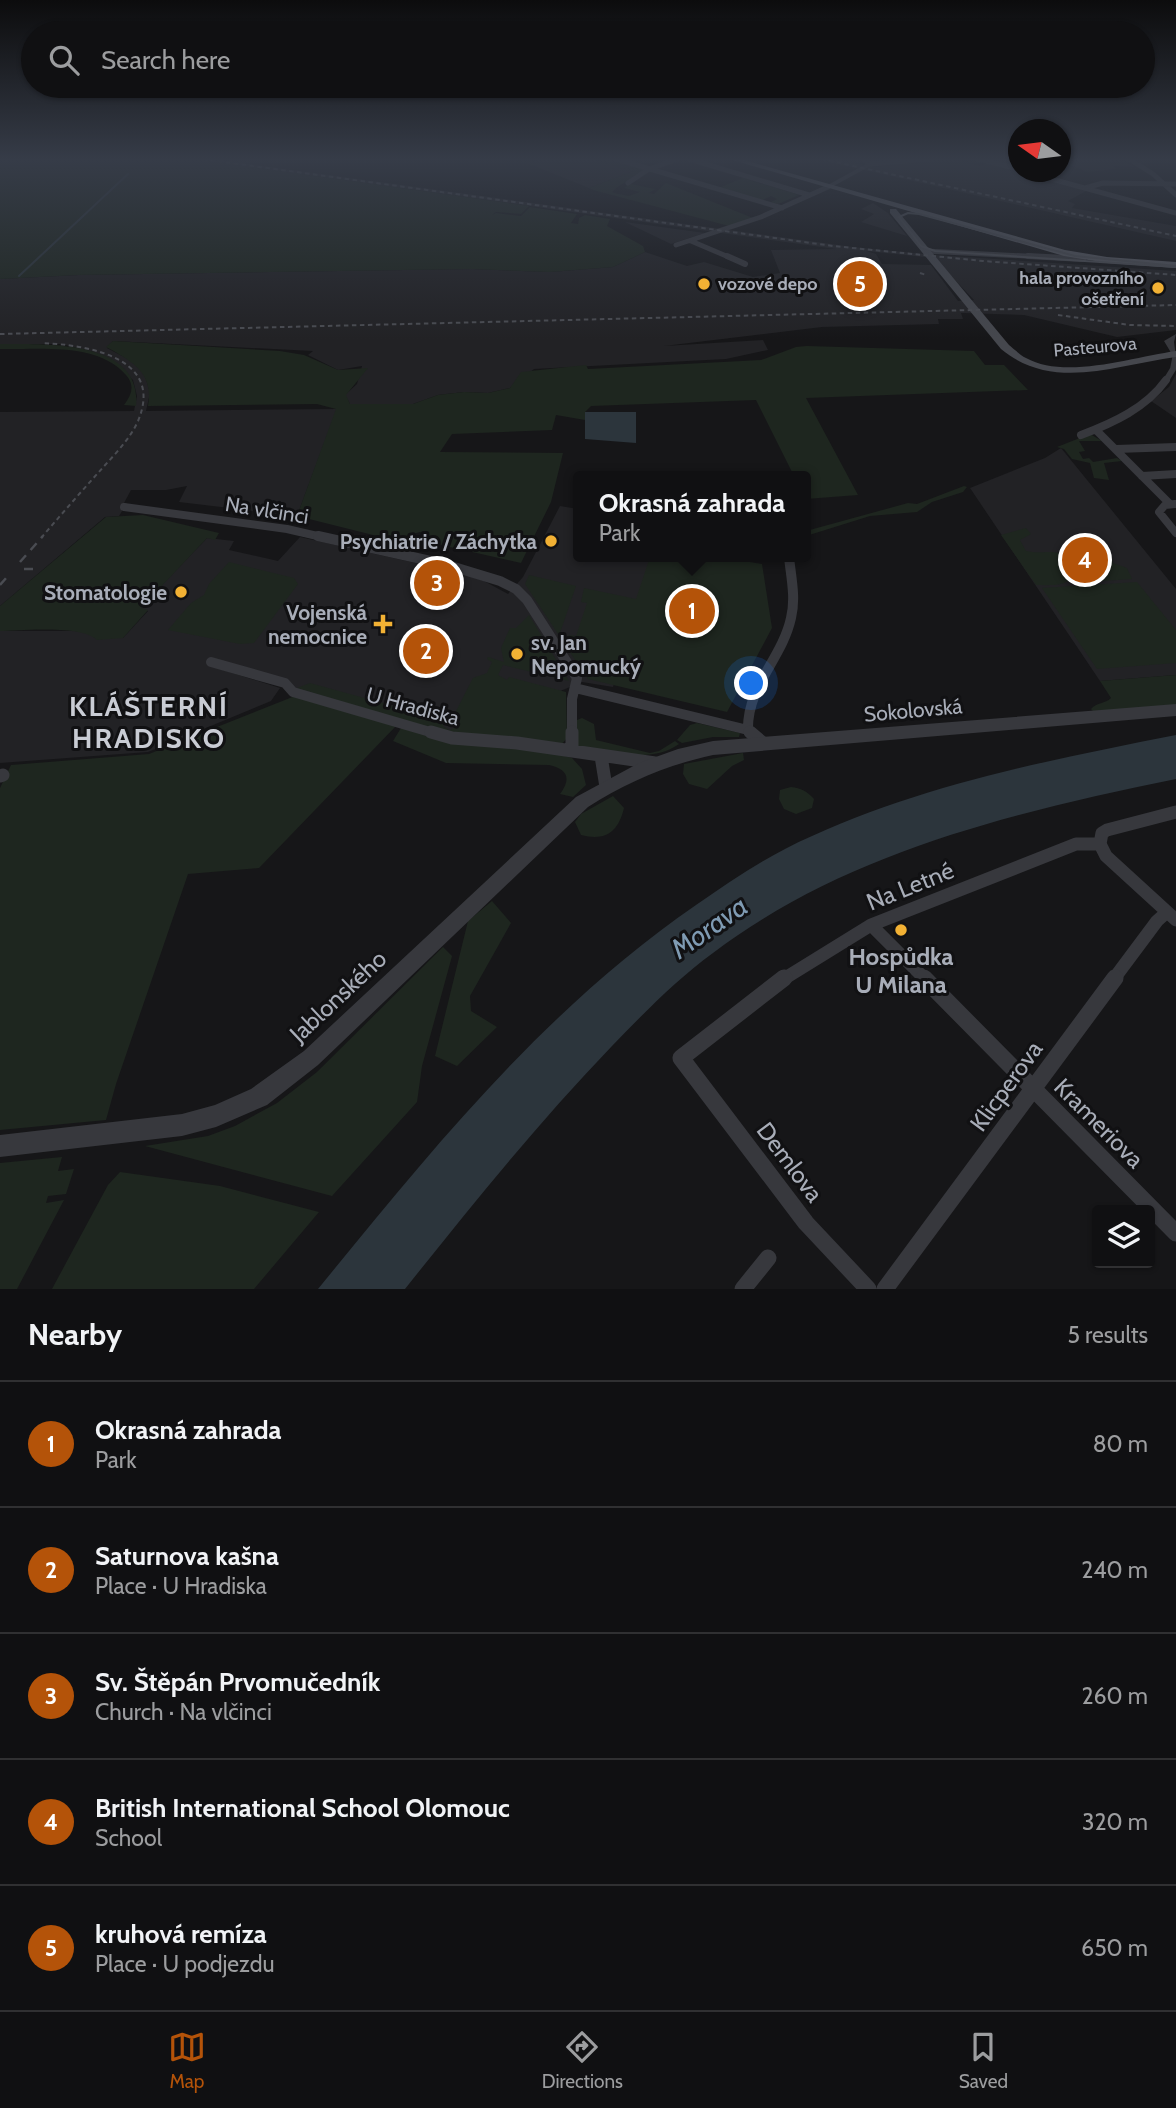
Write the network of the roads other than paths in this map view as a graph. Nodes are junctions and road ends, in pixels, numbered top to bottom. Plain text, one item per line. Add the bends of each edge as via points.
1 (752, 219) edge
2 (900, 219) edge
3 (936, 219) edge
4 (942, 219) edge
5 (691, 242) junction
6 (676, 245) dead end
7 (925, 251) junction
8 (1083, 258) junction
9 (745, 264) dead end
10 (1176, 267) edge
11 (1176, 337) edge
12 (1176, 354) edge
13 (1096, 430) junction
14 (1081, 435) dead end
15 (1176, 447) edge
16 (1116, 449) junction
17 (1176, 474) edge
18 (1142, 476) junction
19 (1173, 504) edge
20 (124, 507) dead end
21 (1176, 533) edge
22 (789, 562) edge
23 (211, 662) dead end
24 (575, 688) junction
25 (1176, 710) edge
26 (748, 730) junction
27 (763, 743) junction
28 (572, 751) junction
29 (601, 756) junction
30 (655, 763) junction
31 (606, 787) junction
32 (1176, 812) edge
33 (1100, 844) junction
34 (1172, 916) edge
35 (871, 925) junction
36 (681, 1058) joint
37 (1032, 1088) junction
38 (0, 1146) edge
39 (1176, 1233) edge
40 (768, 1258) dead end
41 (743, 1289) edge
42 (868, 1289) edge
43 (885, 1289) edge

1 - 5 street
2 - 7 main road, Pasteurova
3 - 8 main road
4 - 8 main road
5 - 6 street
5 - 9 street
7 - 8 street
7 - 12 main road, Pasteurova via 1014,357 1040,368 1095,367
8 - 10 main road
11 - 12 street via 1169,341
12 - 13 street via 1159,389 1122,418
13 - 14 street
13 - 16 street
15 - 16 street
16 - 18 street
17 - 18 street
18 - 19 street
19 - 21 street via 1159,512
20 - 24 street, Na vlčinci via 287,529 444,564 500,582 522,595 578,678
22 - 26 street via 790,625 749,706
23 - 28 street, U Hradiska via 285,683 293,692 443,736
24 - 26 street
24 - 28 street
25 - 27 street, Sokolovská
26 - 27 street
27 - 30 street, Sokolovská via 695,751
28 - 29 street, U Hradiska
29 - 30 street, U Hradiska
29 - 31 street
30 - 31 street, Jablonského
31 - 38 street, Jablonského via 572,811 311,1058 259,1097 181,1125
32 - 33 street via 1107,830
33 - 34 street via 1106,856
33 - 35 street, Na Letné via 1076,844
34 - 37 street, Klicperova via 1157,921
35 - 36 street, Na Letné via 783,979
35 - 37 street, Krameriova
36 - 42 street, Demlova via 806,1223
37 - 39 street, Krameriova
37 - 43 street, Klicperova
40 - 41 street

